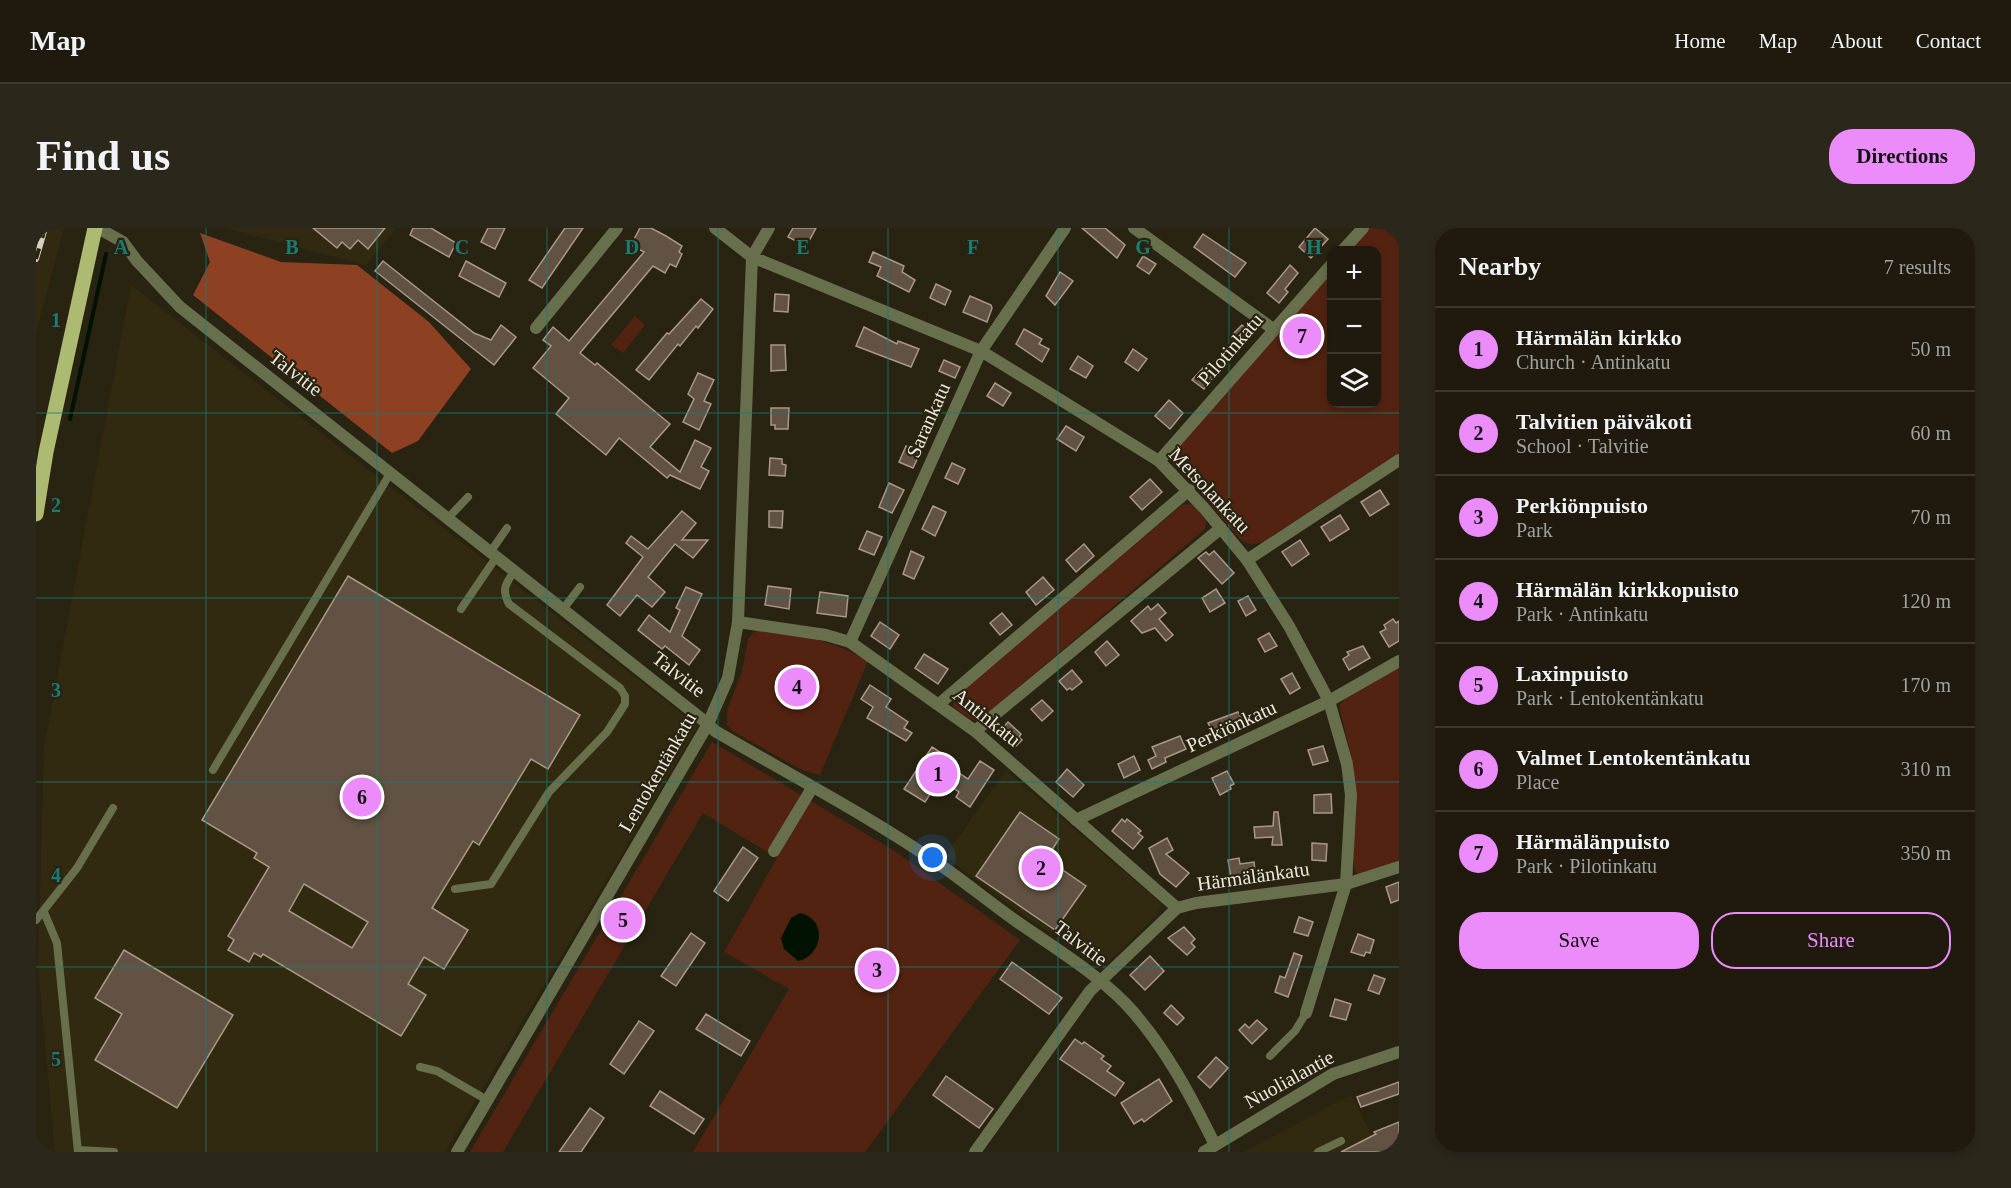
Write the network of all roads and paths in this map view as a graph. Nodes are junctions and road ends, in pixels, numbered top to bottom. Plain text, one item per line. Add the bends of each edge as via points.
1 (96, 228) edge
2 (617, 228) edge
3 (715, 228) edge
4 (769, 228) edge
5 (1065, 228) edge
6 (1134, 228) edge
7 (1363, 228) edge
8 (1347, 246) edge
9 (752, 257) junction
10 (1327, 270) edge
11 (536, 328) dead end
12 (1273, 329) junction
13 (981, 351) junction
14 (1399, 460) edge
15 (1159, 461) junction
16 (391, 472) junction
17 (1189, 490) junction
18 (468, 497) dead end
19 (36, 514) edge
20 (448, 517) junction
21 (507, 528) dead end
22 (1221, 528) junction
23 (494, 553) junction
24 (1247, 560) junction
25 (515, 570) junction
26 (580, 587) dead end
27 (564, 608) junction
28 (461, 609) dead end
29 (738, 622) junction
30 (850, 642) junction
31 (1399, 662) edge
32 (1329, 701) junction
33 (939, 704) junction
34 (708, 724) junction
35 (975, 731) junction
36 (213, 770) dead end
37 (812, 788) junction
38 (113, 808) dead end
39 (1076, 820) junction
40 (774, 851) dead end
41 (1399, 867) edge
42 (1346, 884) junction
43 (455, 889) dead end
44 (1177, 908) junction
45 (40, 911) edge
46 (36, 920) edge
47 (1100, 982) junction
48 (1306, 1013) joint
49 (1399, 1052) edge
50 (1270, 1056) dead end
51 (420, 1067) dead end
52 (487, 1100) junction
53 (1341, 1141) dead end
54 (1217, 1149) edge
55 (78, 1151) edge
56 (114, 1152) edge
57 (457, 1152) edge
58 (975, 1152) edge
59 (1204, 1152) edge
60 (1318, 1152) edge

1 - 16 street, Talvitie via 123,242 180,307
1 - 19 main road
2 - 11 street
3 - 9 street, Metsolankatu
4 - 9 street, Lentokentänkatu
5 - 13 street, Sarankatu
6 - 12 street
7 - 8 street
9 - 13 street, Metsolankatu
9 - 29 street, Lentokentänkatu
10 - 12 street, Pilotinkatu
12 - 15 street, Pilotinkatu
13 - 15 street, Metsolankatu
13 - 30 street, Sarankatu
14 - 24 street
15 - 17 street, Metsolankatu
16 - 20 street, Talvitie
16 - 36 lane
17 - 22 street, Metsolankatu
17 - 33 street
18 - 20 lane
20 - 23 street, Talvitie
21 - 23 lane
22 - 24 street, Metsolankatu
22 - 35 street
23 - 25 street, Talvitie
23 - 28 lane
24 - 32 street, Metsolankatu via 1289,626
25 - 27 street, Talvitie
25 - 43 lane via 504,586 509,604 620,688 625,704 607,732 549,792 491,884
26 - 27 lane
27 - 34 street, Talvitie
29 - 30 street, Antinkatu
29 - 34 street, Lentokentänkatu via 728,678
30 - 33 street, Antinkatu
31 - 32 street, Perkiönkatu
32 - 39 street, Perkiönkatu
32 - 42 street, Metsolankatu via 1347,764 1351,795
33 - 35 street, Antinkatu
34 - 37 street, Talvitie
34 - 52 street, Lentokentänkatu
35 - 39 street, Antinkatu
37 - 40 street
37 - 47 street, Talvitie via 945,869
38 - 45 lane via 77,868
39 - 44 street, Antinkatu
41 - 42 street, Härmälänkatu
42 - 44 street, Härmälänkatu
42 - 48 street, Metsolankatu
44 - 47 street, Härmälänkatu
45 - 46 lane
45 - 55 lane via 57,943
47 - 54 street, Talvitie via 1153,1037
47 - 58 street, Härmälänkatu
48 - 50 lane via 1295,1031
49 - 54 street, Nuolialantie via 1334,1074
51 - 52 lane via 437,1071
52 - 57 street, Lentokentänkatu
53 - 60 lane
54 - 59 street, Nuolialantie
55 - 56 lane

